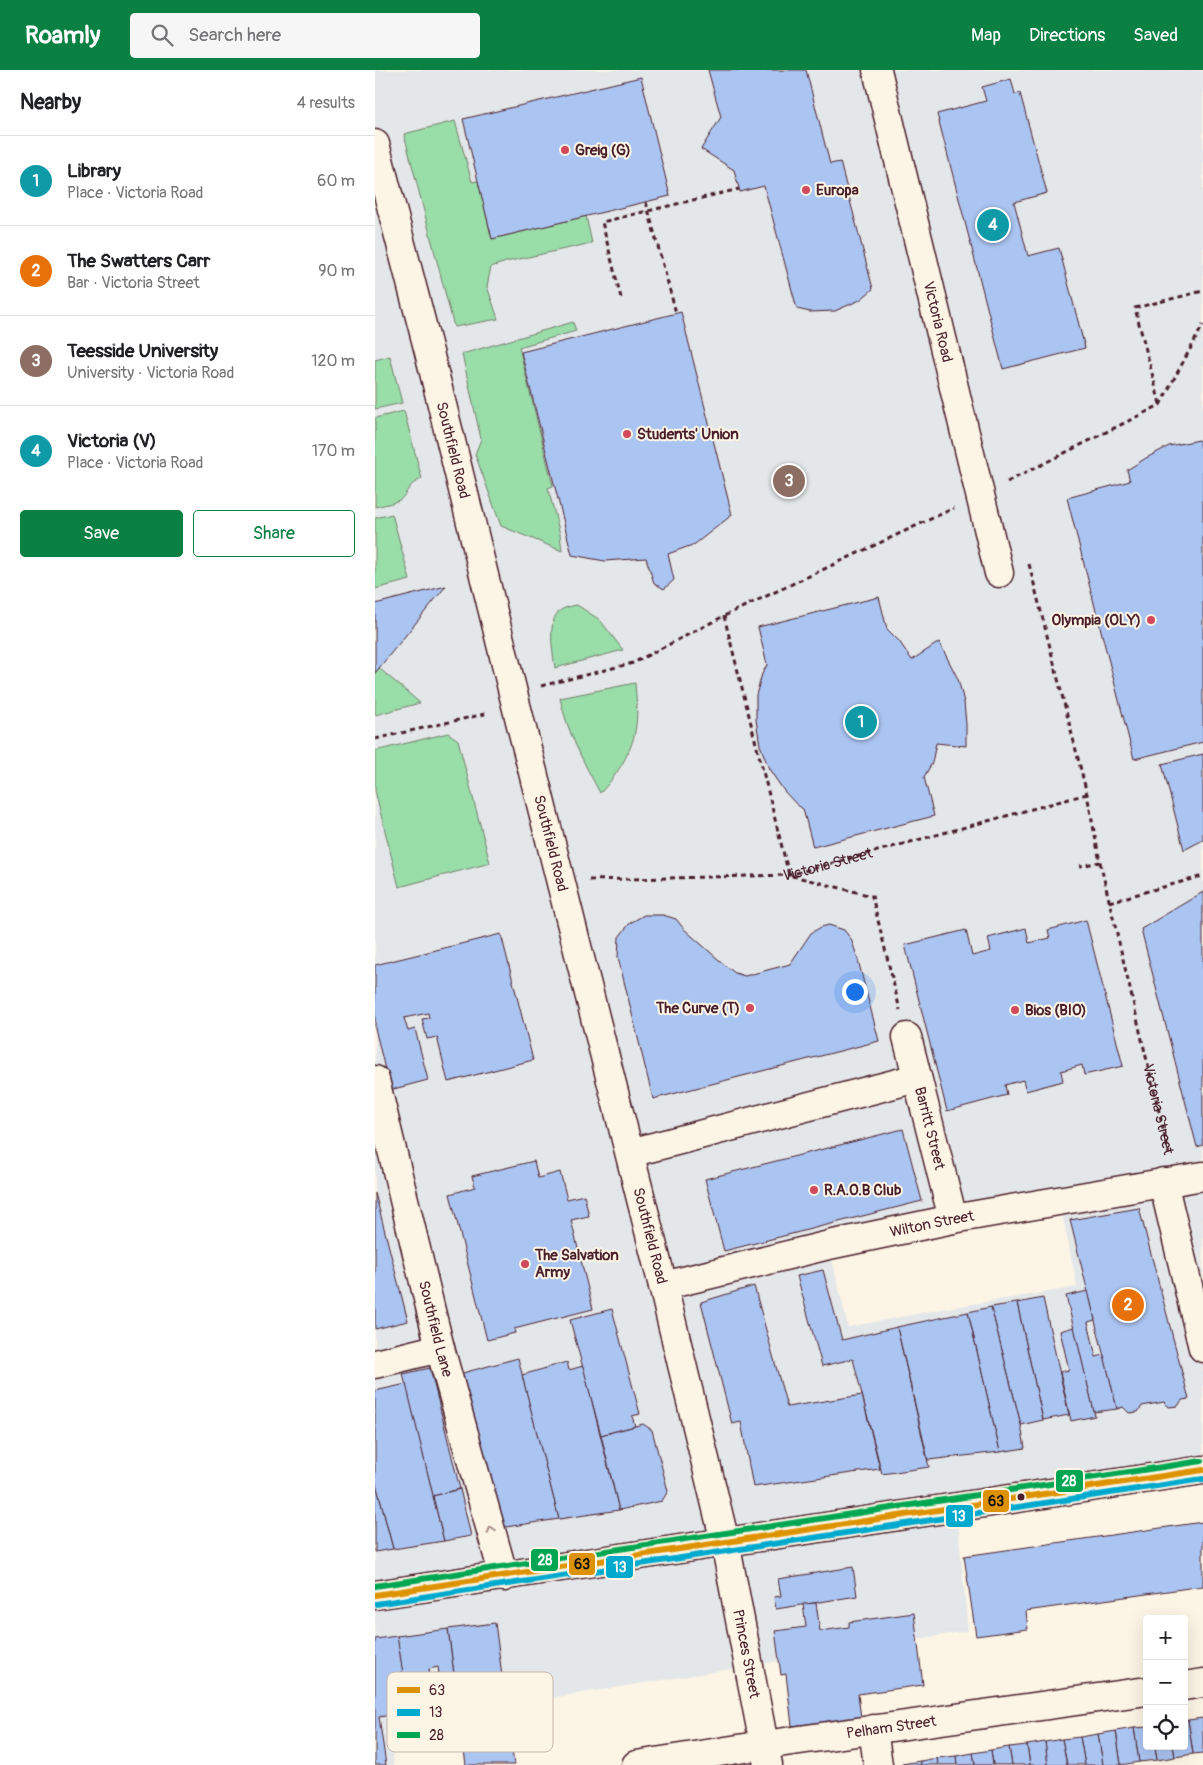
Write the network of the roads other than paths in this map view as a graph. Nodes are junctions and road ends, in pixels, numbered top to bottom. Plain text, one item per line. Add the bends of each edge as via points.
1 (877, 70) edge
2 (375, 144) edge
3 (999, 573) dead end
4 (907, 1037) road end
5 (917, 1078) junction
6 (375, 1080) edge
7 (630, 1153) junction
8 (1203, 1176) edge
9 (1169, 1181) junction
10 (953, 1219) junction
11 (663, 1286) junction
12 (440, 1348) junction
13 (1203, 1348) edge
14 (375, 1364) edge
15 (1203, 1470) edge
16 (725, 1542) junction
17 (504, 1577) junction
18 (375, 1595) edge
19 (1203, 1683) edge
20 (1188, 1685) edge
21 (1143, 1692) edge
22 (873, 1730) junction
23 (766, 1755) edge
24 (636, 1765) edge
25 (878, 1765) edge

1 - 3 street, Victoria Road
2 - 7 street, Southfield Road
4 - 5 street, Barritt Street
5 - 7 street
5 - 10 street, Barritt Street
6 - 12 street, Southfield Lane
7 - 11 street, Southfield Road
8 - 9 street, Wilton Street
9 - 10 street, Wilton Street
9 - 13 street
10 - 11 street, Wilton Street via 829,1245
11 - 16 street, Southfield Road
12 - 14 street
17 -> 12 street, Southfield Lane
15 - 16 street
16 - 17 street
16 - 23 street, Princes Street
17 - 18 street
19 - 20 street
21 - 22 street, Pelham Street
22 - 23 street, Pelham Street
22 - 25 street
23 - 24 street, Pelham Street

